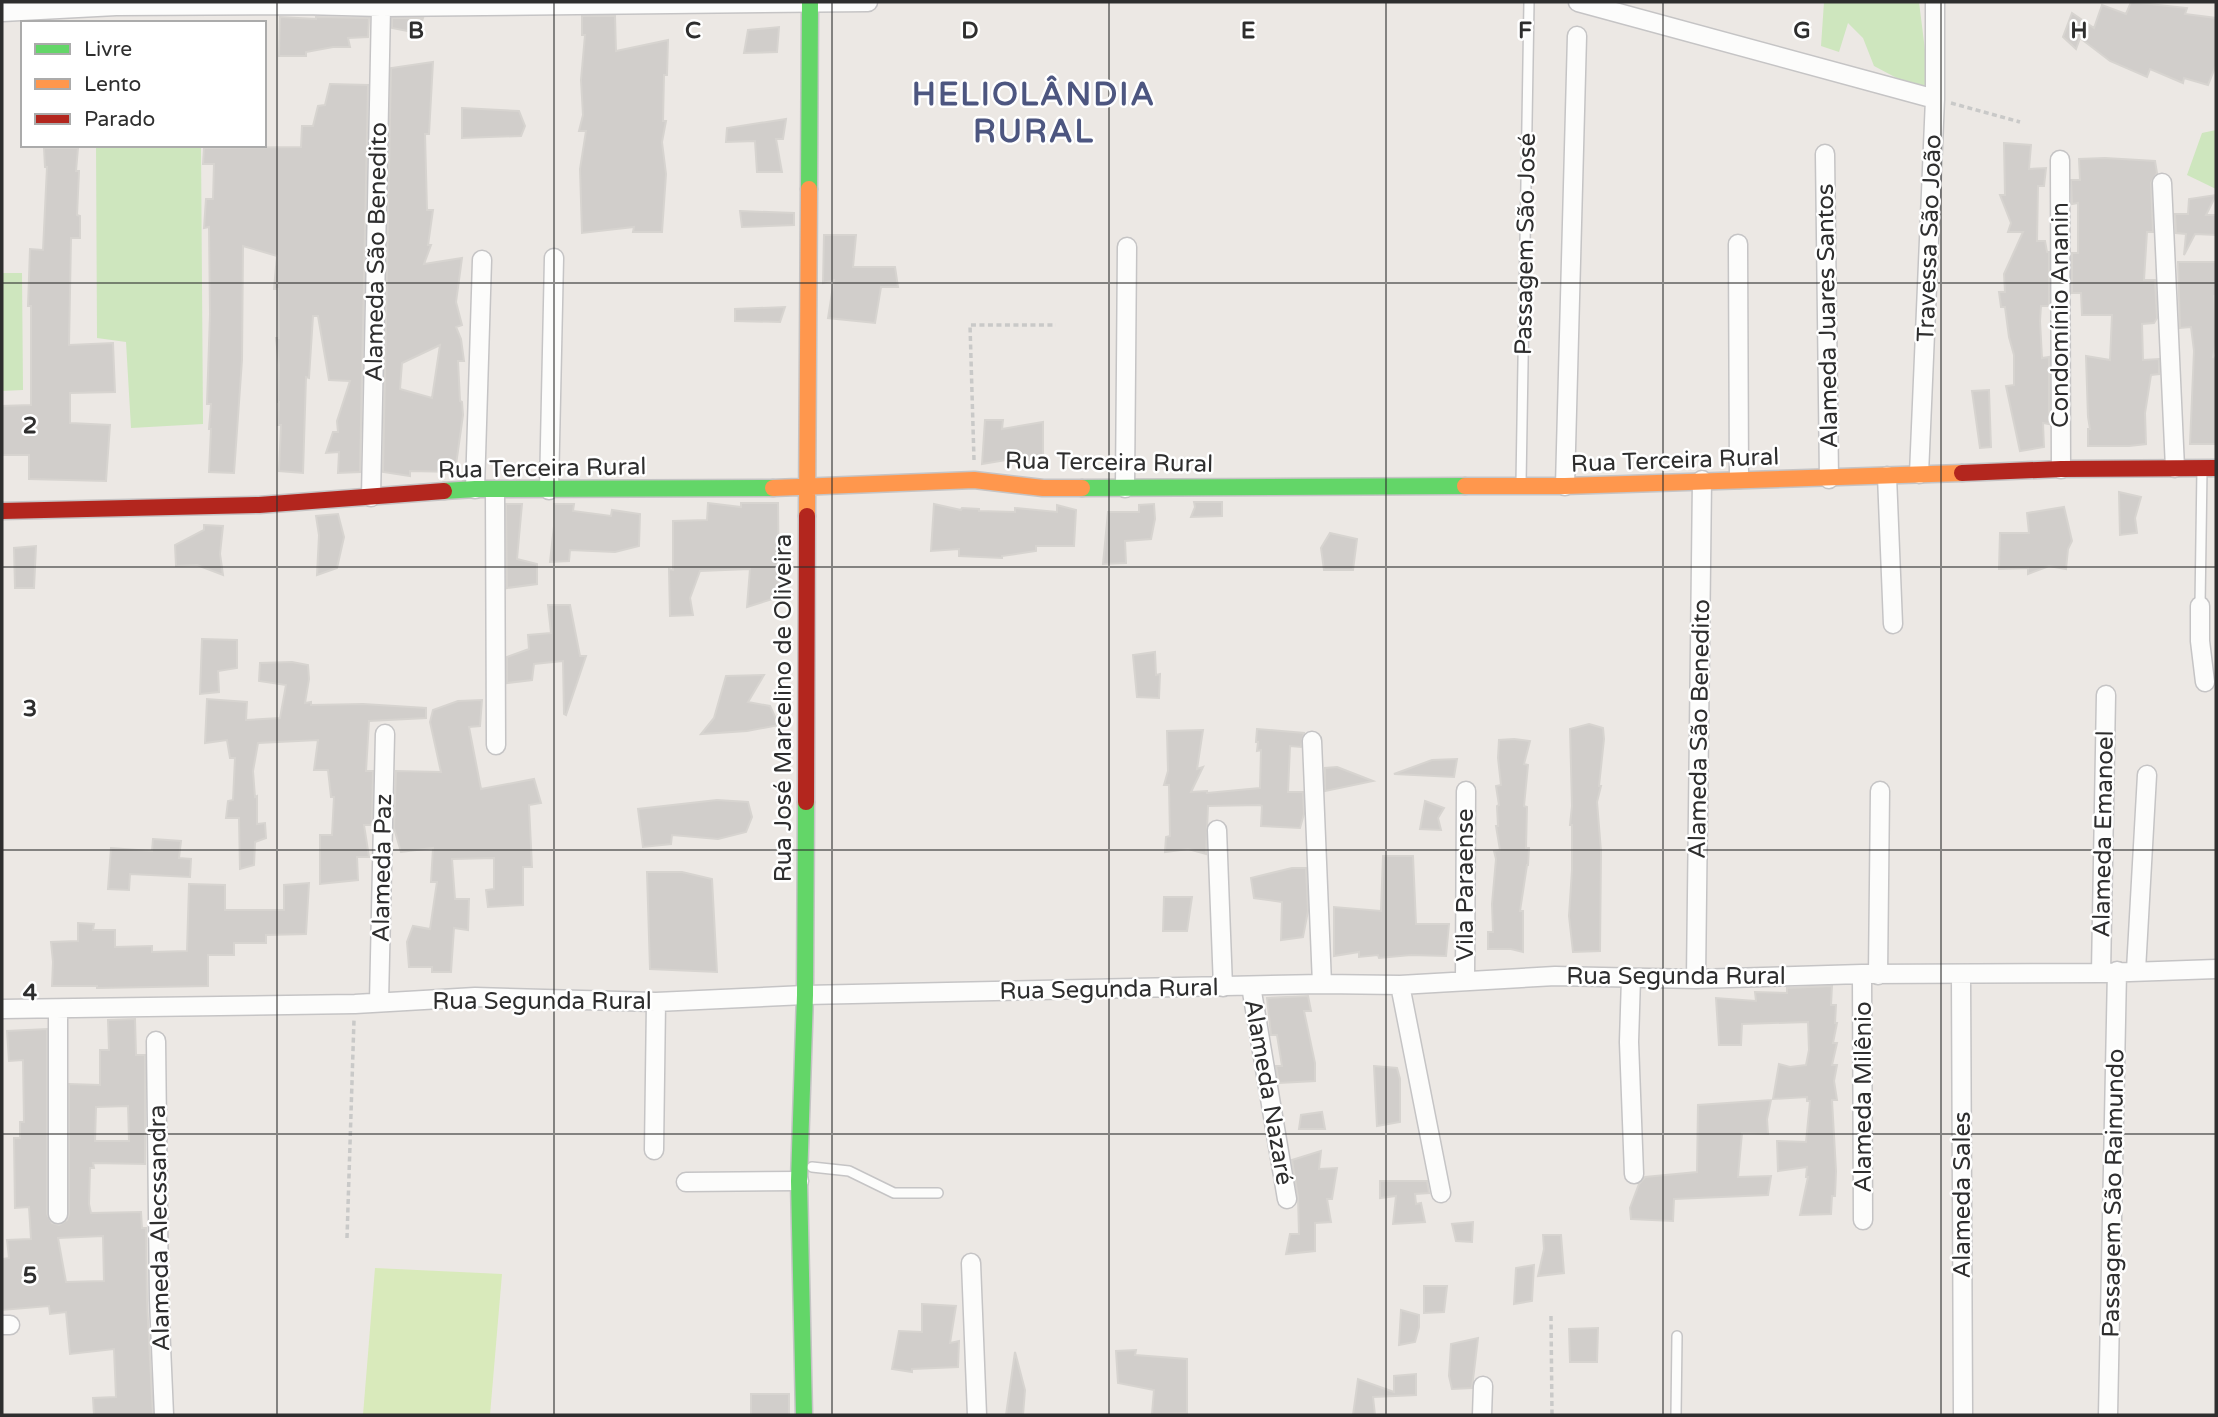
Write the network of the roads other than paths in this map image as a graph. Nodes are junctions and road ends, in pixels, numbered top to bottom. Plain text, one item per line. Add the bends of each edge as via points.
1 (810, 2) edge
2 (868, 2) edge
3 (1529, 2) edge
4 (1578, 2) edge
5 (1935, 2) edge
6 (304, 3) edge
7 (502, 3) edge
8 (116, 4) edge
9 (381, 7) junction
10 (2, 12) edge
11 (1577, 36) dead end
12 (1935, 99) junction
13 (1825, 154) dead end
14 (2060, 160) dead end
15 (2162, 183) dead end
16 (1738, 244) dead end
17 (1127, 247) dead end
18 (554, 258) dead end
19 (482, 260) dead end
20 (2209, 467) edge
21 (2175, 468) junction
22 (2061, 469) junction
23 (1919, 474) junction
24 (1887, 476) junction
25 (1738, 479) junction
26 (1829, 479) junction
27 (1702, 480) junction
28 (1521, 486) junction
29 (1565, 486) junction
30 (806, 488) junction
31 (1125, 488) junction
32 (475, 489) junction
33 (495, 490) junction
34 (549, 490) junction
35 (81, 495) dead end
36 (371, 497) junction
37 (90, 510) junction
38 (2, 511) edge
39 (2200, 606) joint
40 (1893, 624) dead end
41 (2205, 682) dead end
42 (2106, 695) dead end
43 (385, 734) dead end
44 (1312, 741) dead end
45 (496, 745) dead end
46 (2147, 775) dead end
47 (1466, 790) dead end
48 (1880, 791) dead end
49 (1217, 830) dead end
50 (2216, 970) edge
51 (2136, 971) junction
52 (2109, 972) junction
53 (1870, 974) junction
54 (1961, 975) junction
55 (1631, 978) junction
56 (1696, 979) junction
57 (1465, 980) junction
58 (1322, 984) junction
59 (1400, 985) junction
60 (1251, 986) junction
61 (1223, 987) junction
62 (805, 995) junction
63 (379, 1002) junction
64 (656, 1002) junction
65 (2, 1009) edge
66 (58, 1009) junction
67 (156, 1041) dead end
68 (654, 1150) dead end
69 (804, 1172) junction
70 (1634, 1174) dead end
71 (686, 1182) dead end
72 (938, 1192) dead end
73 (1441, 1194) dead end
74 (1287, 1199) dead end
75 (58, 1213) dead end
76 (1863, 1220) dead end
77 (971, 1262) dead end
78 (1677, 1336) dead end
79 (1483, 1386) dead end
80 (164, 1415) edge
81 (804, 1415) edge
82 (977, 1415) edge
83 (1482, 1415) edge
84 (1676, 1415) edge
85 (1963, 1415) edge
86 (2108, 1415) edge

1 - 2 street
1 - 7 street
1 - 30 street, Rua José Marcelino de Oliveira
3 - 28 lane, Passagem São José
4 - 12 street
5 - 12 street, Travessa São João
6 - 8 street
6 - 9 street
7 - 9 street
8 - 10 street via 32,15
9 - 36 street, Alameda São Benedito
11 - 29 street
12 - 23 street, Travessa São João
13 - 26 street, Alameda Juares Santos
14 - 22 street, Condomínio Ananin
15 - 21 street
16 - 25 street
17 - 31 street
18 - 34 street
19 - 32 street
20 - 21 street, Rua Terceira Rural
20 - 39 lane
21 - 22 street, Rua Terceira Rural
22 - 23 street, Rua Terceira Rural
23 - 24 street, Rua Terceira Rural
24 - 26 street, Rua Terceira Rural
24 - 40 street
25 - 26 street, Rua Terceira Rural
25 - 27 street, Rua Terceira Rural
27 - 29 street, Rua Terceira Rural
27 - 56 street, Alameda São Benedito
28 - 29 street, Rua Terceira Rural
28 - 31 street, Rua Terceira Rural
30 - 31 street, Rua Terceira Rural via 974,480 1043,488
30 - 34 street, Rua Terceira Rural
30 - 62 street, Rua José Marcelino de Oliveira
32 - 33 street, Rua Terceira Rural
32 - 36 street, Rua Terceira Rural
33 - 34 street, Rua Terceira Rural
33 - 45 street
35 - 37 lane
36 - 37 street, Rua Terceira Rural via 267,498
37 - 38 street, Rua Terceira Rural
39 - 41 street
42 - 52 street, Alameda Emanoel
43 - 63 street, Alameda Paz
44 - 58 street
46 - 51 street
47 - 57 street, Vila Paraense
48 - 53 street, Alameda Milênio
49 - 61 street
50 - 51 street, Rua Segunda Rural
51 - 52 street, Rua Segunda Rural
52 - 54 street, Rua Segunda Rural
52 - 86 street, Passagem São Raimundo
53 - 54 street, Rua Segunda Rural
53 - 56 street, Rua Segunda Rural
53 - 76 street, Alameda Milênio
54 - 85 street, Alameda Sales
55 - 56 street, Rua Segunda Rural
55 - 57 street, Rua Segunda Rural
55 - 70 street
57 - 59 street, Rua Segunda Rural
58 - 59 street, Rua Segunda Rural
58 - 60 street, Rua Segunda Rural
59 - 73 street
60 - 61 street, Rua Segunda Rural
60 - 74 street, Alameda Nazaré
61 - 62 street, Rua Segunda Rural
62 - 64 street, Rua Segunda Rural
62 - 69 street, Rua José Marcelino de Oliveira
63 - 64 street, Rua Segunda Rural via 475,998
63 - 66 street, Rua Segunda Rural via 273,1012
64 - 68 street
65 - 66 street, Rua Segunda Rural
66 - 75 street
67 - 80 street, Alameda Alecssandra
69 - 71 street
69 - 72 lane via 849,1171 894,1193
69 - 81 street, Rua José Marcelino de Oliveira
77 - 82 street
78 - 84 lane
79 - 83 street

